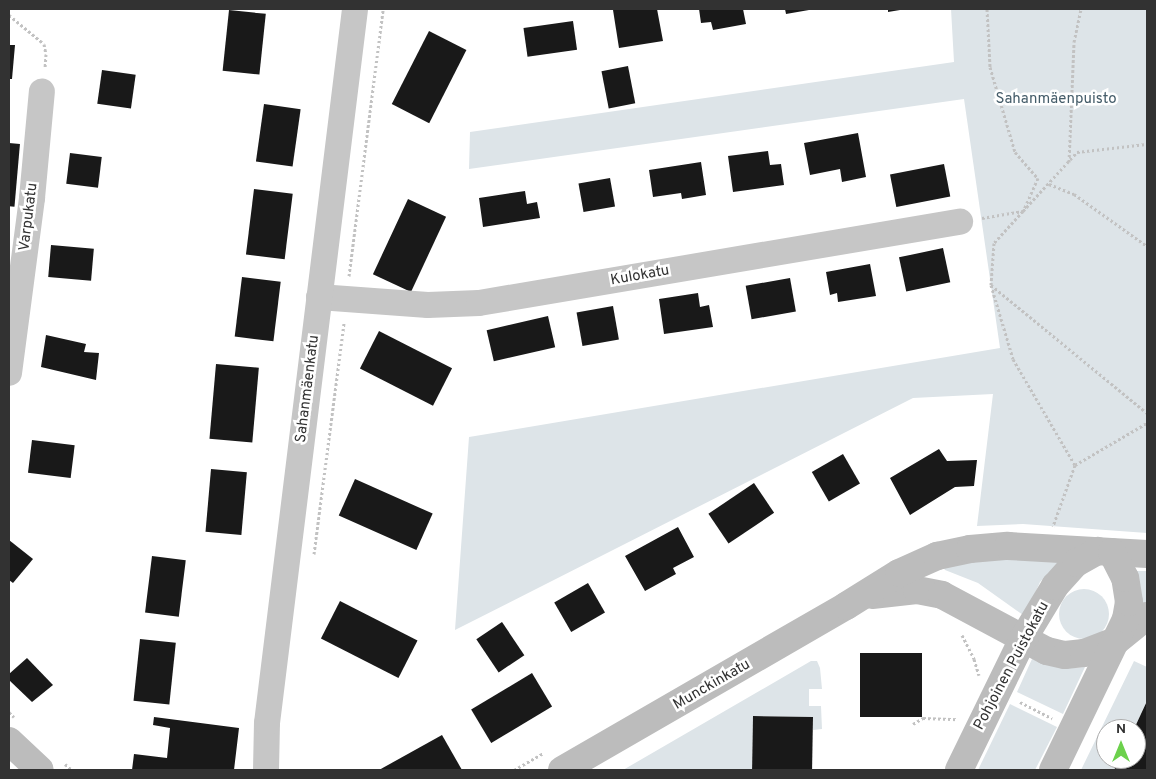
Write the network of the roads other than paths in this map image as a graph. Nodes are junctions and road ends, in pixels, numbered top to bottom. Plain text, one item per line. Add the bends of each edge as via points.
1 (355, 9) edge
2 (42, 91) road end
3 (960, 222) road end
4 (319, 297) junction
5 (9, 373) edge
6 (1105, 551) junction
7 (1147, 554) edge
8 (860, 598) junction
9 (1147, 616) edge
10 (1023, 639) junction
11 (1116, 641) junction
12 (9, 741) edge
13 (40, 770) edge
14 (266, 770) edge
15 (562, 770) edge
16 (959, 770) edge
17 (1052, 770) edge

1 - 4 street, Sahanmäenkatu
2 - 5 street, Varpukatu via 32,198
3 - 4 street, Kulokatu via 479,303 428,305
4 - 14 street, Sahanmäenkatu via 267,723
6 - 7 main road, Munckinkatu
6 - 8 main road, Munckinkatu via 1008,546 970,549 937,556 899,573
6 - 10 main road, Pohjoinen Puistokatu via 1076,563 1065,574
6 - 11 main road via 1124,578 1129,602 1126,619
8 - 10 main road, Munckinkatu via 917,590 942,595
8 - 15 main road, Munckinkatu
9 - 11 main road, Munckinkatu
10 - 11 main road, Munckinkatu via 1047,652 1065,655 1084,653
10 - 16 main road, Pohjoinen Puistokatu
11 - 17 main road
12 - 13 main road

